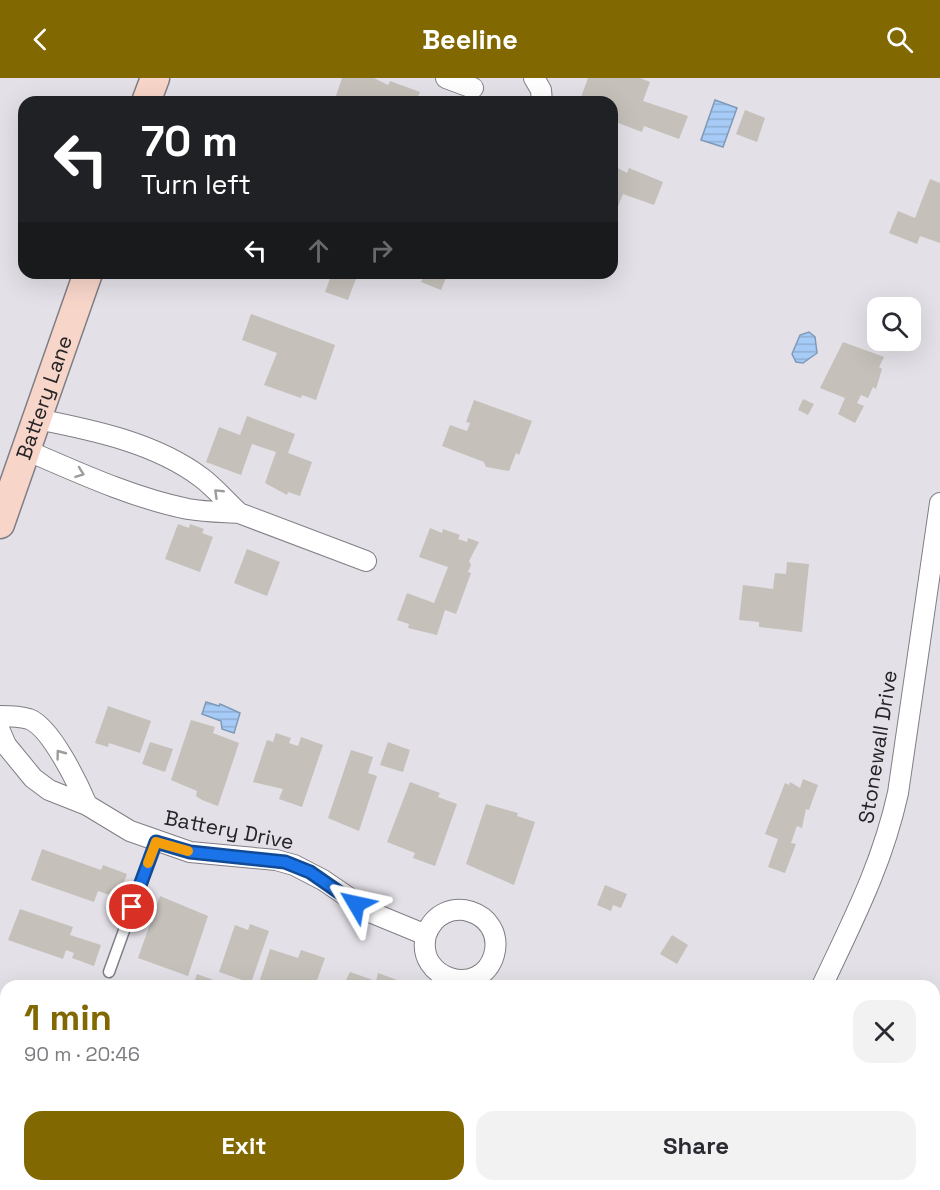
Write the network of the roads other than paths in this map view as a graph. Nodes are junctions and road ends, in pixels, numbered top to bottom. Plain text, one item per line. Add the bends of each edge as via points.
1 (155, 78) edge
2 (446, 78) edge
3 (534, 78) edge
4 (475, 89) edge
5 (148, 96) edge
6 (542, 96) edge
7 (86, 279) edge
8 (37, 419) junction
9 (26, 450) junction
10 (940, 503) edge
11 (239, 513) junction
12 (0, 524) edge
13 (366, 561) dead end
14 (933, 591) edge
15 (0, 716) edge
16 (0, 731) edge
17 (87, 805) junction
18 (156, 842) junction
19 (426, 935) dead end
20 (109, 972) dead end
21 (825, 980) edge

1 - 5 main road
2 - 4 street
3 - 6 street
7 - 8 main road, Battery Lane
8 - 9 main road, Battery Lane
11 -> 8 street via 203,479 172,460 105,434
9 -> 11 street via 188,509
9 - 12 main road, Battery Lane
10 - 14 street, Stonewall Drive
11 - 13 street
14 - 21 street, Stonewall Drive via 890,828 879,863
17 -> 15 street via 67,762 39,726 28,719
16 - 17 street, Battery Drive via 6,745 33,778 49,790
17 - 18 street, Battery Drive via 113,823
18 - 19 street, Battery Drive via 190,852 276,860 294,866 323,880 370,912
18 - 20 lane

